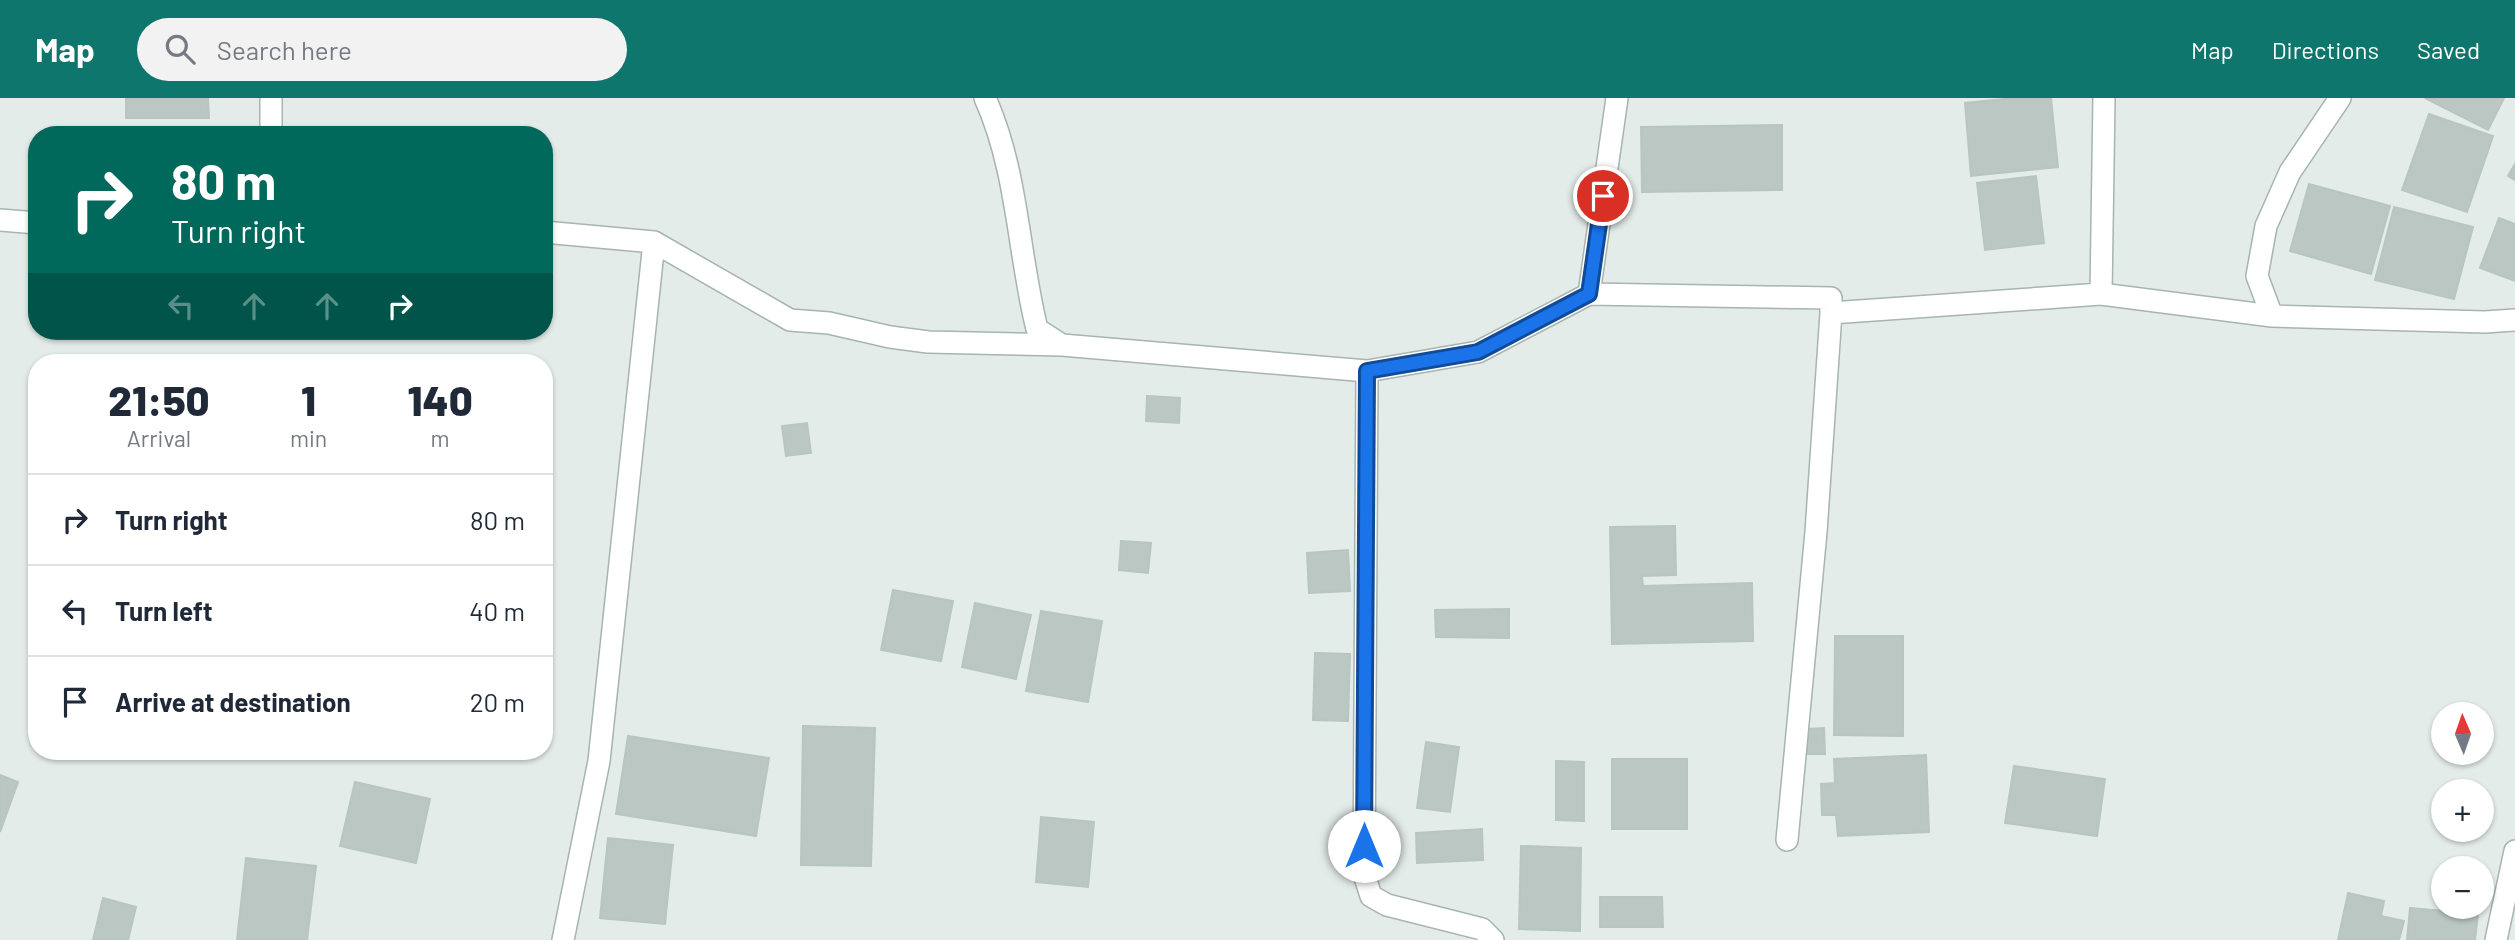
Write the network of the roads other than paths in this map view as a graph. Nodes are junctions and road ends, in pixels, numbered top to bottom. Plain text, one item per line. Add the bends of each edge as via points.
1 (271, 98) edge
2 (985, 98) edge
3 (1617, 98) edge
4 (2104, 98) edge
5 (2340, 98) edge
6 (271, 126) edge
7 (0, 220) edge
8 (28, 222) edge
9 (553, 233) edge
10 (654, 242) junction
11 (1589, 294) junction
12 (2101, 294) junction
13 (1831, 313) junction
14 (2272, 316) junction
15 (2515, 320) edge
16 (1062, 345) junction
17 (1367, 371) junction
18 (1787, 840) dead end
19 (2515, 851) edge
20 (563, 940) edge
21 (1493, 940) edge
22 (2496, 940) edge

1 - 6 street
2 - 16 street via 1009,171 1037,329
3 - 11 street
4 - 12 street
5 - 14 street via 2290,172 2266,226 2257,276
7 - 8 street
9 - 10 street
10 - 16 street via 790,320 928,342
10 - 20 street via 599,761
11 - 13 street via 1831,298
11 - 17 street via 1478,352
12 - 13 street
12 - 14 street
13 - 18 street
14 - 15 street
16 - 17 street
17 - 21 street via 1364,874 1371,895 1387,905 1482,929
19 - 22 street

